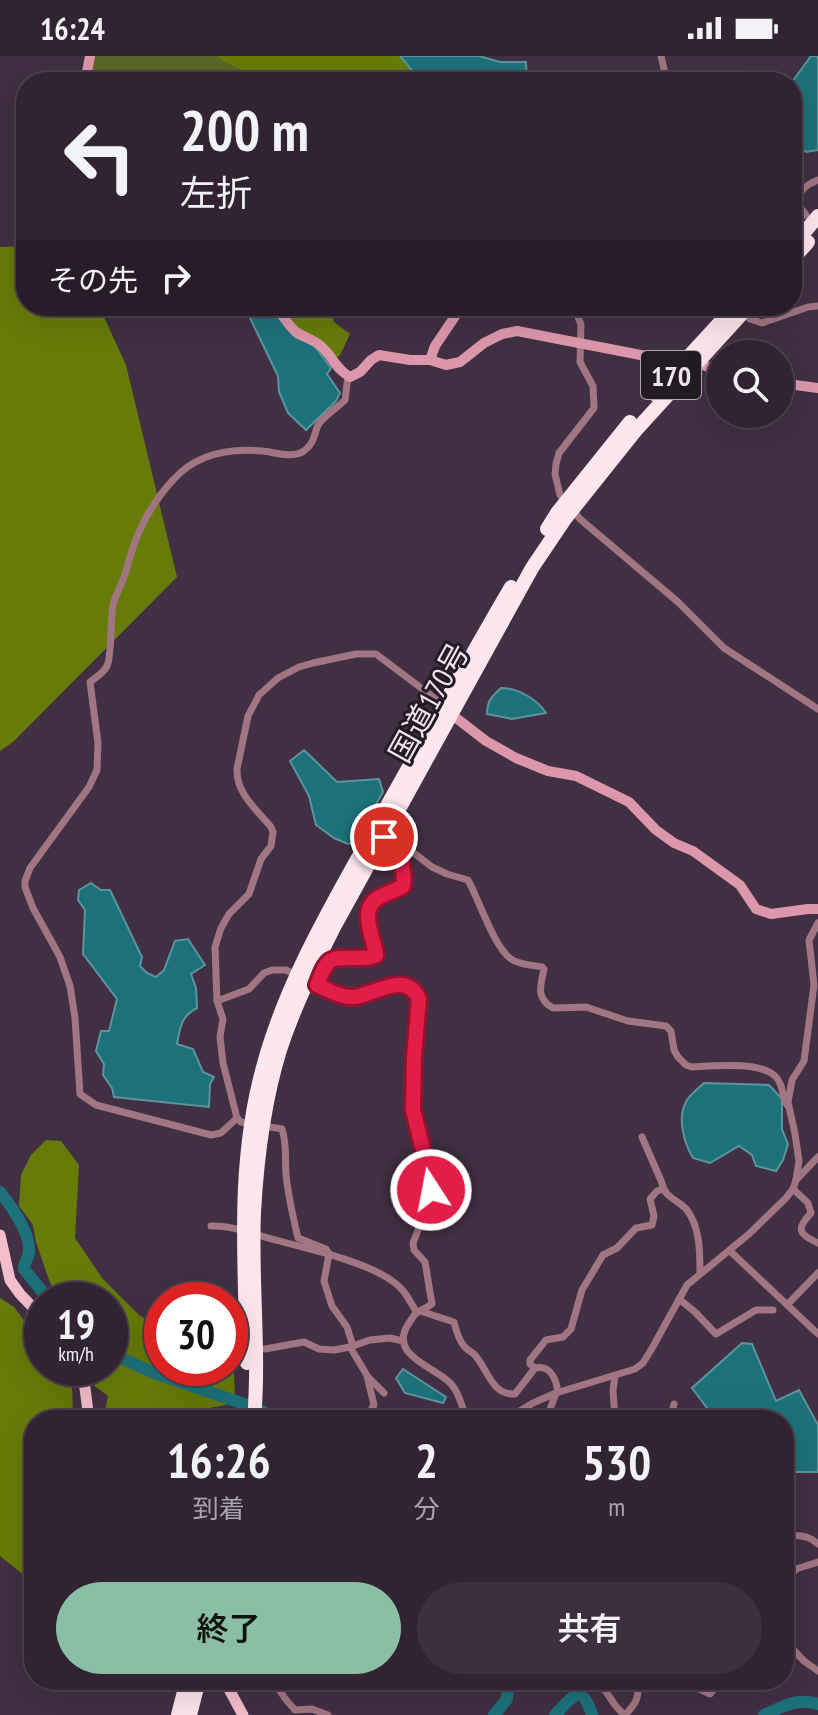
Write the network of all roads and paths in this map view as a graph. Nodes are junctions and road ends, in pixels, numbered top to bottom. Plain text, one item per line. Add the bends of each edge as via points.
1 (818, 229) edge
2 (802, 248) edge
3 (283, 316) edge
4 (455, 316) edge
5 (578, 316) edge
6 (727, 316) edge
7 (745, 316) edge
8 (754, 316) edge
9 (782, 316) edge
10 (580, 343) junction
11 (430, 360) junction
12 (690, 363) junction
13 (706, 367) edge
14 (350, 377) junction
15 (794, 385) edge
16 (818, 388) edge
17 (818, 709) edge
18 (447, 710) junction
19 (384, 837) junction
20 (405, 847) junction
21 (818, 909) edge
22 (818, 923) edge
23 (307, 980) junction
24 (217, 1001) junction
25 (790, 1108) junction
26 (239, 1120) junction
27 (642, 1137) dead end
28 (818, 1157) edge
29 (796, 1180) junction
30 (663, 1189) junction
31 (793, 1189) junction
32 (211, 1226) dead end
33 (249, 1233) junction
34 (0, 1235) edge
35 (818, 1243) edge
36 (730, 1251) junction
37 (329, 1254) junction
38 (700, 1273) junction
39 (818, 1273) edge
40 (24, 1298) edge
41 (679, 1299) junction
42 (787, 1305) junction
43 (773, 1310) dead end
44 (418, 1312) junction
45 (251, 1326) junction
46 (818, 1334) edge
47 (403, 1341) junction
48 (352, 1346) junction
49 (265, 1349) dead end
50 (535, 1368) junction
51 (366, 1374) junction
52 (615, 1376) junction
53 (84, 1386) edge
54 (384, 1393) dead end
55 (557, 1393) junction
56 (674, 1404) dead end
57 (372, 1408) dead end
58 (88, 1410) edge
59 (246, 1410) edge
60 (255, 1410) edge
61 (463, 1410) edge
62 (521, 1410) edge
63 (551, 1410) edge
64 (614, 1410) edge
65 (673, 1410) edge
66 (794, 1536) edge
67 (818, 1544) edge
68 (818, 1562) edge
69 (794, 1571) edge
70 (794, 1650) edge
71 (818, 1671) edge
72 (184, 1690) edge
73 (196, 1690) edge
74 (229, 1690) edge
75 (279, 1690) edge
76 (605, 1690) edge
77 (639, 1690) edge
78 (178, 1715) edge
79 (190, 1715) edge
80 (243, 1715) edge
81 (328, 1715) edge
82 (624, 1715) edge

1 - 2 highway
3 - 14 street
4 - 11 street
5 - 10 street
6 - 12 highway, 国道170号 / 170
7 - 12 highway, 国道170号 / 170
8 - 9 street via 762,323
10 - 11 street via 517,331 484,343 460,362
10 - 12 street
10 - 17 street via 580,362 593,386 594,408 559,453 555,474 560,495 724,648
11 - 14 street via 379,355
12 - 13 street
12 - 18 highway, 国道170号 / 170 via 561,516 476,646
14 - 26 street via 345,400 319,423 313,442 302,452 234,450 195,461 149,512 113,605 109,664 90,682 97,770 25,881 70,986 80,1094 96,1105 211,1135
15 - 16 street
18 - 19 highway, 国道170号 / 170
18 - 21 street via 516,758 576,776 629,802 656,830 740,885 759,911
18 - 23 highway, 国道170号 / 170 via 328,911
18 - 24 street via 376,654 299,667 259,695 248,716 236,777 273,832 249,894 221,928 215,947
19 - 20 street
19 - 23 highway, 国道170号 / 170
20 - 23 street via 403,886 370,907 376,955 333,959
20 - 25 street via 432,867 468,880 505,954 544,969 541,996 548,1006 586,1007 666,1026 686,1065 769,1071 780,1082
22 - 25 street via 809,940 814,985 804,1061 792,1080
23 - 24 street via 272,970 249,989
23 - 33 highway, 国道170号 / 170 via 284,1000 263,1067 249,1140
23 - 44 street via 355,997 400,985 411,988 419,999 413,1110 431,1190 413,1243 425,1262 432,1304
24 - 26 street via 225,1073
25 - 29 street via 799,1161
26 - 37 street via 282,1129 298,1238
27 - 30 street
28 - 29 street
29 - 31 street
30 - 38 street via 693,1220
30 - 50 street via 650,1199 652,1225 636,1228 603,1255 582,1290 571,1329 563,1337 546,1340 530,1360
31 - 35 street via 811,1208 801,1232
31 - 36 street
32 - 33 street
33 - 37 street
33 - 45 highway, 国道170号 / 170
34 - 40 main road via 10,1280
36 - 38 street
36 - 42 street
37 - 44 street via 387,1277 403,1289
37 - 48 street via 324,1281
38 - 41 street
39 - 42 street
41 - 43 street via 716,1334 756,1310
41 - 52 street via 643,1363
42 - 46 street
44 - 47 street
44 - 50 street via 454,1322 465,1348 492,1384 506,1393 515,1394
45 - 59 highway, 国道170号 / 170
45 - 60 highway, 国道170号 / 170
47 - 48 street via 379,1339
47 - 61 street via 419,1363 448,1381
48 - 49 street via 319,1349 304,1342
48 - 51 street
50 - 55 street via 553,1375
51 - 54 street
51 - 57 street
52 - 55 street
52 - 64 street
53 - 58 main road
55 - 62 street
55 - 63 street
56 - 65 street
66 - 67 street
68 - 69 street
70 - 71 street
72 - 78 highway
73 - 79 highway
74 - 80 main road
75 - 81 street via 295,1710
76 - 82 street
77 - 82 street

